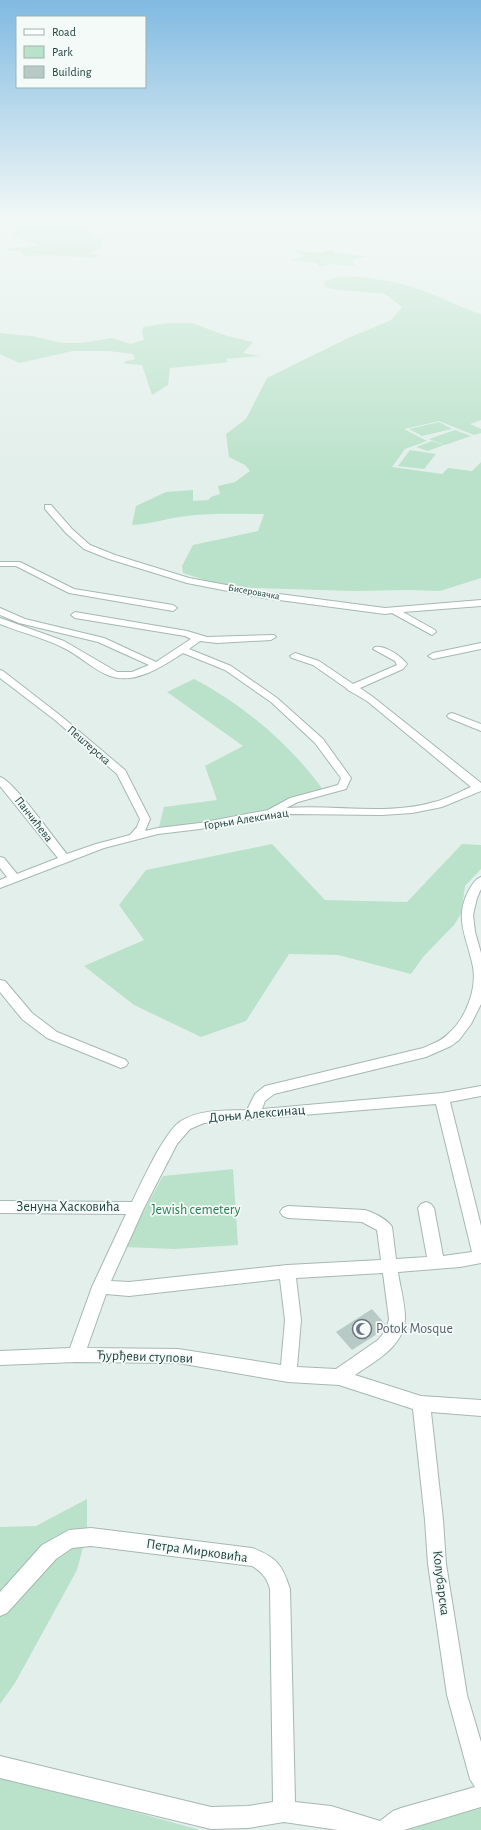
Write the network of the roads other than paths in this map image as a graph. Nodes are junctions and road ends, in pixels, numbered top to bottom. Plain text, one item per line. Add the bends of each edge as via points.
1 (48, 507) dead end
2 (0, 564) edge
3 (481, 602) edge
4 (173, 608) dead end
5 (0, 611) edge
6 (395, 611) junction
7 (74, 615) dead end
8 (0, 621) edge
9 (432, 632) dead end
10 (271, 637) dead end
11 (197, 639) junction
12 (481, 646) edge
13 (378, 649) dead end
14 (184, 650) junction
15 (295, 656) dead end
16 (433, 656) dead end
17 (156, 665) junction
18 (0, 673) edge
19 (351, 688) junction
20 (452, 716) dead end
21 (481, 728) edge
22 (0, 780) edge
23 (480, 787) edge
24 (265, 813) junction
25 (135, 836) junction
26 (0, 860) edge
27 (66, 860) junction
28 (15, 879) junction
29 (481, 881) edge
30 (0, 884) edge
31 (0, 984) edge
32 (122, 1063) dead end
33 (481, 1091) edge
34 (442, 1098) junction
35 (253, 1115) junction
36 (0, 1207) edge
37 (136, 1208) junction
38 (426, 1208) dead end
39 (288, 1212) dead end
40 (481, 1257) edge
41 (436, 1264) junction
42 (389, 1266) junction
43 (287, 1272) junction
44 (100, 1286) junction
45 (76, 1355) junction
46 (0, 1358) edge
47 (288, 1374) junction
48 (339, 1377) junction
49 (421, 1404) junction
50 (481, 1408) edge
51 (0, 1606) edge
52 (479, 1765) edge
53 (0, 1767) edge
54 (481, 1796) edge
55 (284, 1811) junction
56 (375, 1830) edge
57 (387, 1830) edge

1 - 6 street, Бисеровачка via 69,531 87,546 112,557 172,576 264,595
2 - 4 street via 17,564 72,591
3 - 6 street, Бисеровачка
5 - 17 street via 22,621 101,640
6 - 9 street
7 - 11 street via 173,631
8 - 17 street via 68,647 116,674 146,671
10 - 11 street
11 - 14 street
12 - 16 street
13 - 19 street via 398,659 402,664 400,667
14 - 17 street
14 - 24 street via 228,668 274,700 319,741 346,778 342,787 294,800
15 - 19 street via 316,663
18 - 25 street, Пештерска via 121,772 145,820
19 - 23 street via 370,699
20 - 21 street
22 - 27 street, Панчићева
23 - 24 street, Горњи Алексинац via 438,805 412,810
24 - 25 street, Горњи Алексинац
25 - 27 street, Горњи Алексинац via 100,846
26 - 28 street
27 - 28 street, Горњи Алексинац
28 - 30 street, Горњи Алексинац
29 - 35 street via 470,900 466,918 481,970 479,988 473,1010 460,1029 447,1042 426,1052 270,1090 256,1101
31 - 32 street via 27,1016 52,1035
33 - 34 street, Доњи Алексинац
34 - 35 street, Доњи Алексинац
34 - 40 street
35 - 37 street, Доњи Алексинац via 204,1118 185,1125 172,1140
36 - 37 street, Зенуна Хасковића
37 - 44 street, Доњи Алексинац
38 - 41 street
39 - 42 street via 365,1216 384,1227
40 - 41 street
41 - 42 street
42 - 43 street
42 - 48 street via 398,1319 393,1333 384,1345
43 - 44 street via 129,1289
43 - 47 street via 292,1320
44 - 45 street, Доњи Алексинац
45 - 46 street, Ђурђеви ступови
45 - 47 street, Ђурђеви ступови via 178,1356
47 - 48 street, Ђурђеви ступови
48 - 49 street, Ђурђеви ступови
49 - 50 street, Ђурђеви ступови
49 - 52 street, Колубарска via 437,1564 457,1695
51 - 55 street, Петра Мирковића via 49,1552 69,1539 91,1537 252,1557 266,1562 276,1574 280,1589
53 - 55 street via 211,1818 248,1817
54 - 57 street via 401,1819
55 - 56 street via 332,1817

